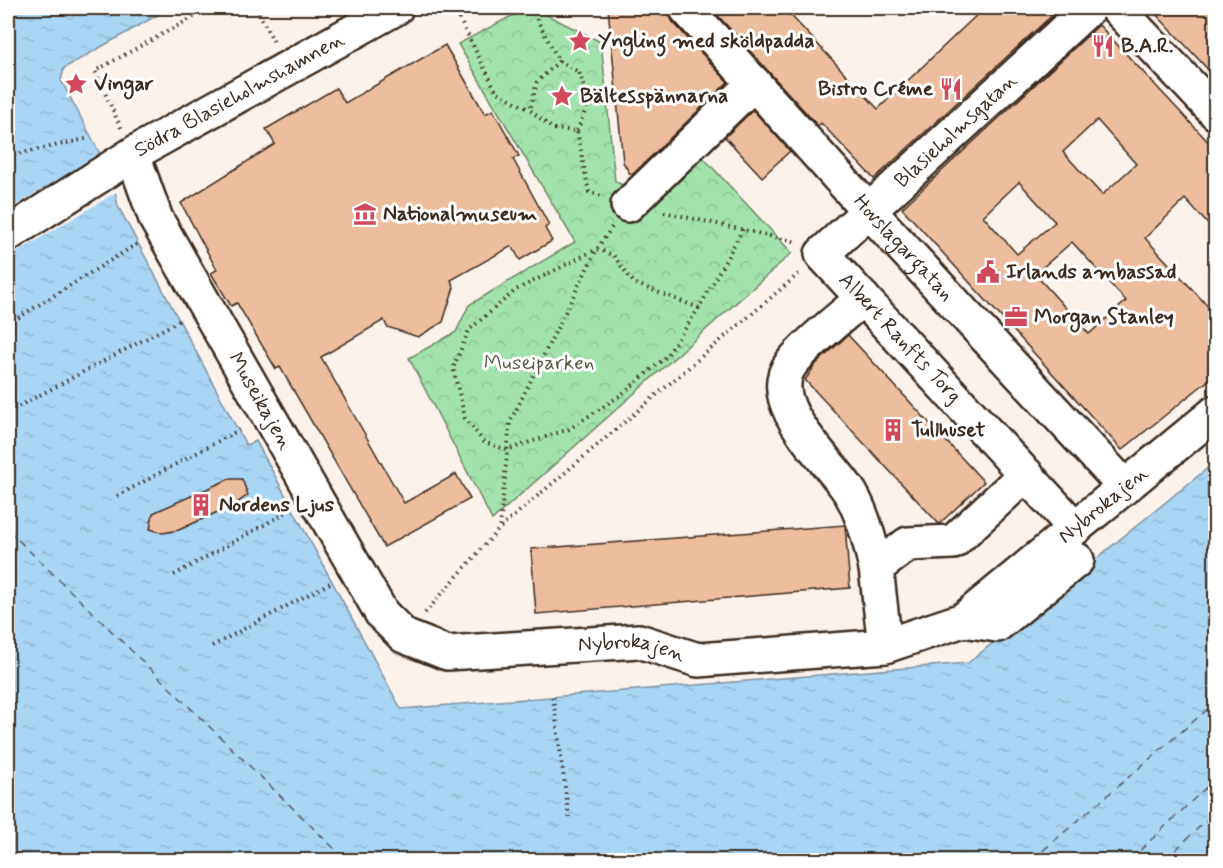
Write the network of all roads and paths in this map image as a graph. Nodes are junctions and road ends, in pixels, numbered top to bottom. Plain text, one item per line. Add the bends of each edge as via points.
1 (210, 8) edge
2 (256, 8) edge
3 (396, 8) edge
4 (454, 8) edge
5 (686, 8) edge
6 (1089, 8) edge
7 (1117, 8) edge
8 (558, 61) dead end
9 (288, 68) junction
10 (754, 83) junction
11 (530, 110) dead end
12 (1215, 113) edge
13 (577, 131) dead end
14 (90, 138) dead end
15 (123, 151) junction
16 (8, 156) edge
17 (628, 205) joint
18 (869, 211) junction
19 (743, 229) dead end
20 (8, 234) edge
21 (138, 243) dead end
22 (597, 249) junction
23 (822, 254) junction
24 (863, 298) junction
25 (699, 308) junction
26 (179, 321) dead end
27 (8, 324) edge
28 (8, 412) edge
29 (1215, 412) edge
30 (239, 430) dead end
31 (507, 450) junction
32 (1026, 474) junction
33 (1124, 486) junction
34 (117, 496) dead end
35 (292, 508) dead end
36 (500, 528) junction
37 (1075, 528) junction
38 (1077, 560) dead end
39 (876, 568) junction
40 (174, 575) dead end
41 (333, 582) dead end
42 (963, 620) junction
43 (404, 636) junction
44 (212, 646) dead end
45 (885, 646) junction
46 (552, 697) dead end
47 (569, 817) dead end

1 - 15 path via 95,70
2 - 9 path
3 - 9 street, Södra Blasieholmshamnen
4 - 11 path via 496,91
5 - 10 street, Hovslagargatan
6 - 18 street, Blasieholmsgatan
7 - 12 street
8 - 13 path via 579,72 589,101
9 - 15 street, Södra Blasieholmshamnen
10 - 17 street
10 - 18 street, Hovslagargatan
14 - 16 path
15 - 20 street, Södra Blasieholmshamnen
15 - 43 street, Museikajen via 156,219 382,614
17 - 22 path
18 - 23 street, Blasieholmsgatan
18 - 33 street, Hovslagargatan
19 - 25 path
21 - 27 path
22 - 25 path via 613,255 634,283
22 - 31 path via 510,422
22 - 31 path via 516,290 469,330 453,368 465,418 484,442
23 - 24 street, Albert Ranfts Torg
23 - 36 path
24 - 32 street, Albert Ranfts Torg
24 - 39 street via 790,364 785,399 795,422 850,493 869,534
25 - 31 path via 666,357 621,395 569,429
26 - 28 path
29 - 33 street, Nybrokajen
30 - 34 path
31 - 36 path
32 - 37 street, Albert Ranfts Torg
32 - 39 street via 953,542 908,544
33 - 37 street, Nybrokajen
35 - 40 path
36 - 43 path
37 - 42 street, Nybrokajen
38 - 42 street, Nybrokajen via 997,625
39 - 45 street
41 - 44 path
42 - 45 street, Nybrokajen
43 - 45 street, Nybrokajen via 447,653 639,641 698,660
46 - 47 path

